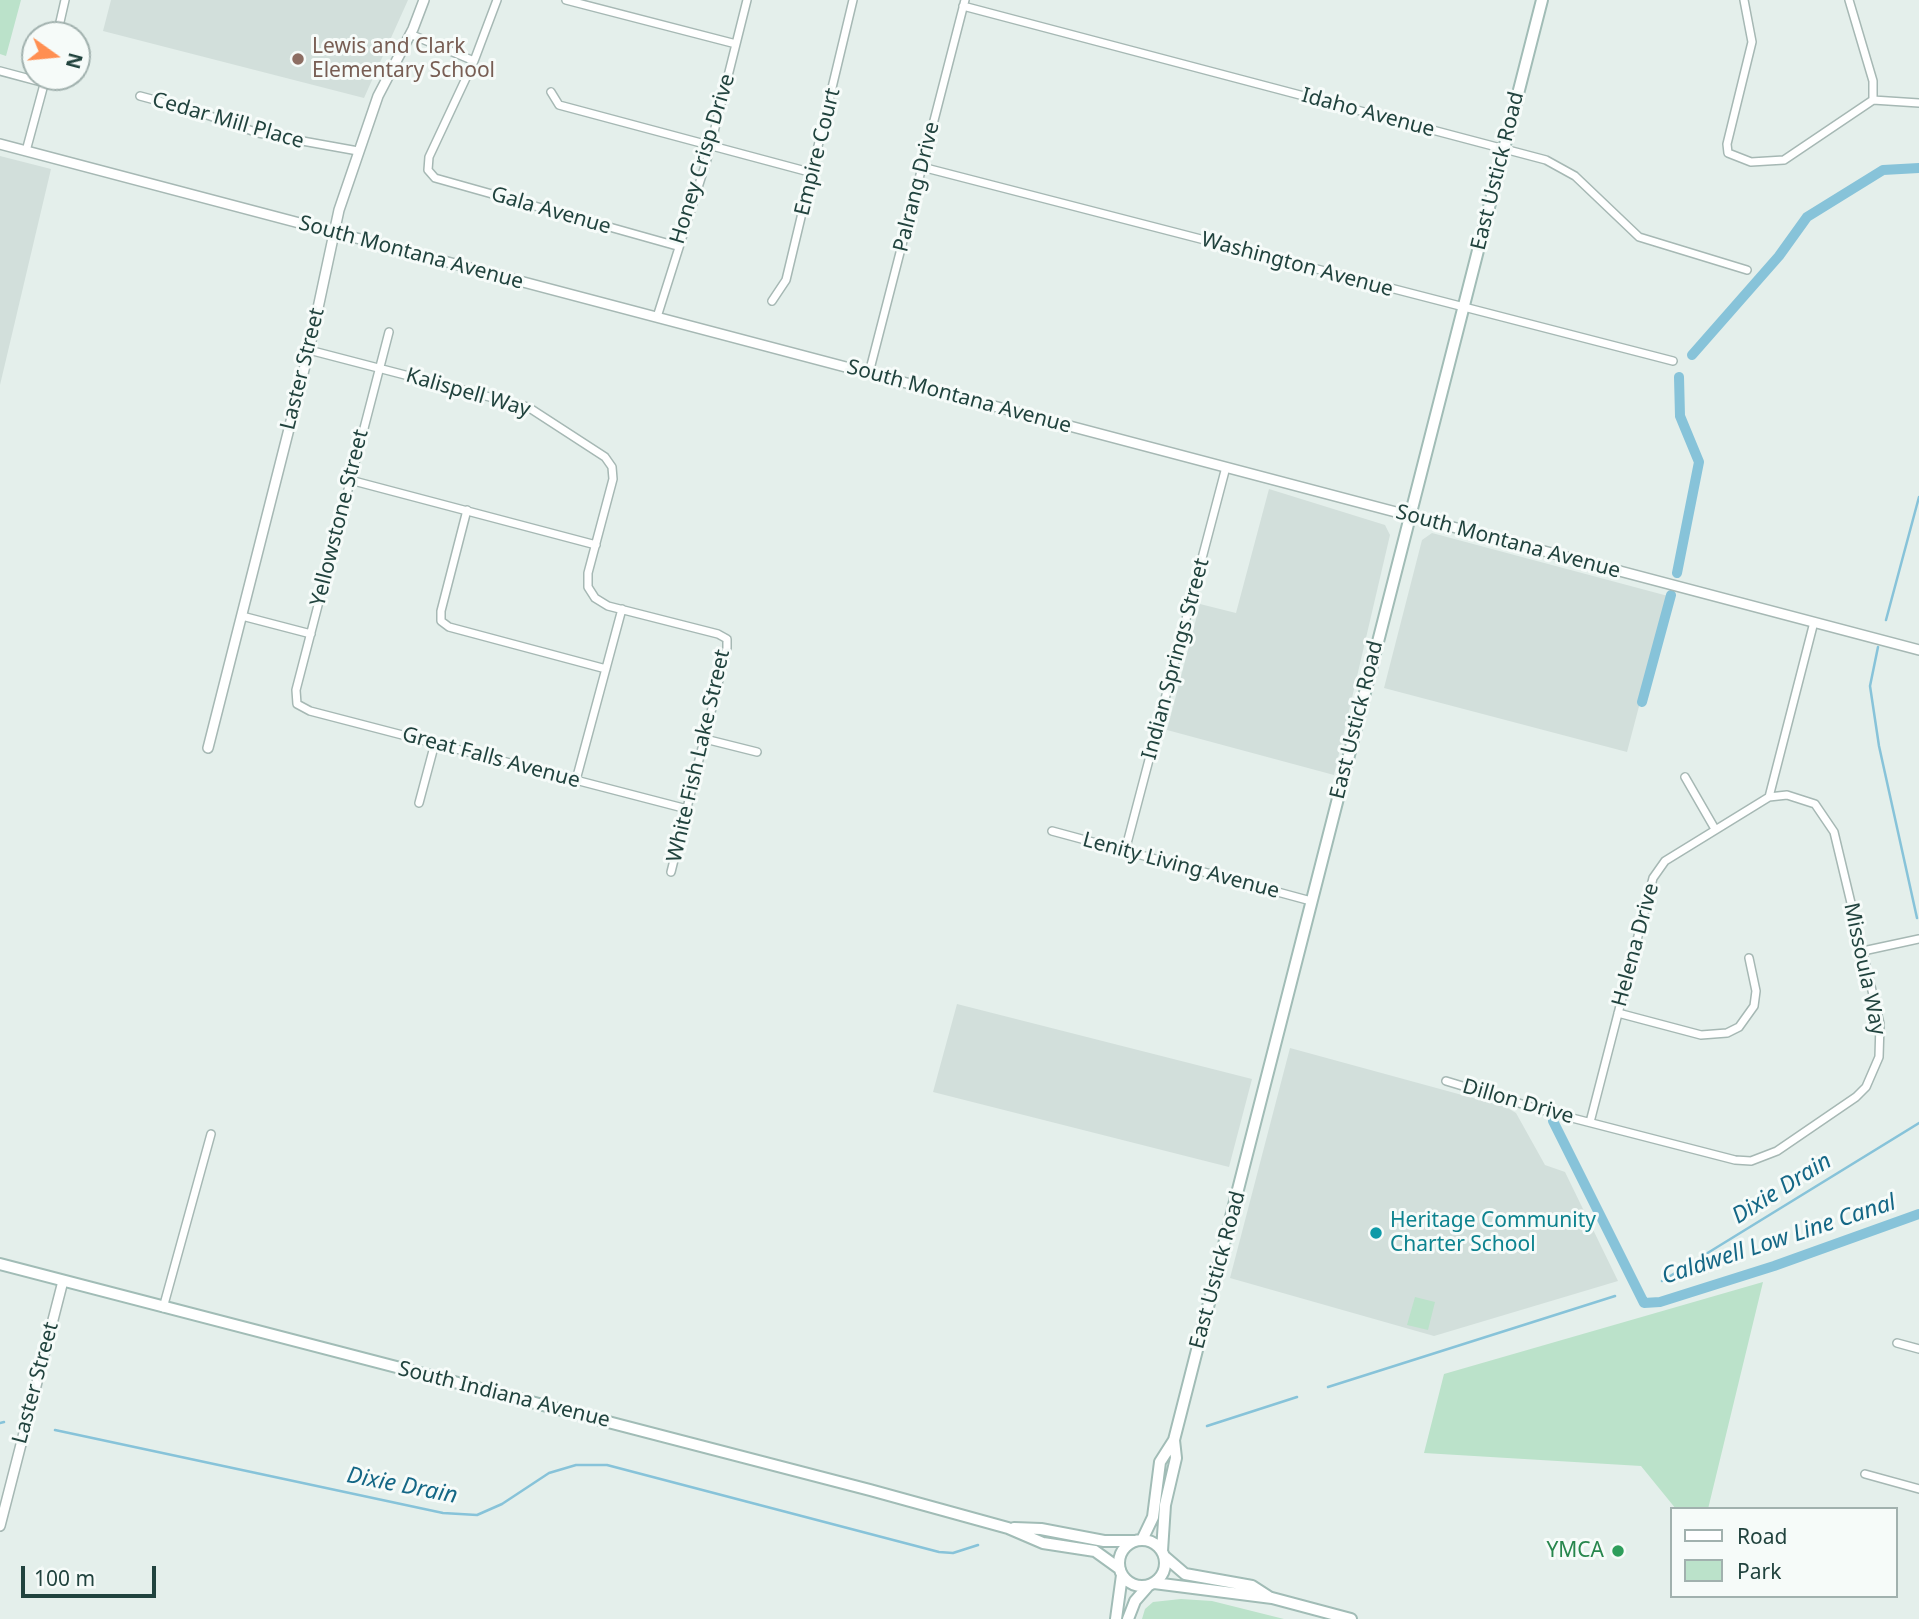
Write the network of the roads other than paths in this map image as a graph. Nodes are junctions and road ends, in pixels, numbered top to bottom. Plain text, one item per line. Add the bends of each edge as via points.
1 (65, 0) edge
2 (424, 0) edge
3 (497, 0) edge
4 (566, 0) edge
5 (747, 0) edge
6 (853, 0) edge
7 (1542, 0) edge
8 (1744, 0) edge
9 (1849, 0) edge
10 (964, 3) edge
11 (60, 21) edge
12 (410, 34) junction
13 (736, 44) junction
14 (474, 61) junction
15 (0, 71) edge
16 (21, 75) edge
17 (43, 91) edge
18 (551, 92) dead end
19 (139, 96) dead end
20 (1873, 100) junction
21 (1919, 103) edge
22 (0, 144) edge
23 (710, 145) junction
24 (1504, 148) junction
25 (26, 151) junction
26 (358, 151) junction
27 (922, 167) junction
28 (813, 173) junction
29 (334, 232) junction
30 (677, 246) junction
31 (1747, 270) dead end
32 (772, 300) dead end
33 (1463, 308) junction
34 (657, 317) junction
35 (389, 332) dead end
36 (309, 350) junction
37 (1673, 361) dead end
38 (379, 368) junction
39 (869, 373) junction
40 (1226, 467) junction
41 (350, 480) junction
42 (467, 510) junction
43 (1409, 516) junction
44 (596, 545) junction
45 (622, 609) junction
46 (242, 616) junction
47 (1814, 622) junction
48 (311, 634) junction
49 (1919, 650) edge
50 (606, 669) junction
51 (297, 704) joint
52 (705, 739) junction
53 (435, 743) junction
54 (208, 748) dead end
55 (757, 752) dead end
56 (1685, 777) dead end
57 (576, 780) junction
58 (1769, 797) junction
59 (419, 803) dead end
60 (687, 809) junction
61 (1715, 829) junction
62 (1052, 831) dead end
63 (1125, 851) junction
64 (671, 872) dead end
65 (1311, 901) junction
66 (1919, 939) edge
67 (1863, 951) junction
68 (1749, 958) dead end
69 (1618, 1013) junction
70 (1446, 1081) dead end
71 (1590, 1122) junction
72 (211, 1134) dead end
73 (0, 1264) edge
74 (63, 1281) junction
75 (163, 1308) junction
76 (1896, 1343) dead end
77 (1919, 1349) edge
78 (1174, 1440) junction
79 (1865, 1474) dead end
80 (1919, 1489) edge
81 (0, 1526) edge
82 (1008, 1528) junction
83 (1139, 1540) junction
84 (1163, 1554) junction
85 (1121, 1572) junction
86 (1151, 1584) junction
87 (1272, 1598) junction
88 (1116, 1619) edge
89 (1128, 1619) edge
90 (1351, 1619) edge

1 - 11 street
2 - 12 street, Laster Street
3 - 14 street
4 - 13 street
5 - 13 street, Honey Crisp Drive
6 - 28 street, Empire Court
7 - 24 main road, East Ustick Road
8 - 20 street via 1752,42 1728,152 1751,162 1784,160
9 - 20 street via 1873,81
10 - 24 street, Idaho Avenue
10 - 27 street, Palrang Drive
12 - 14 street
12 - 26 street, Laster Street via 377,96
13 - 23 street, Honey Crisp Drive
14 - 30 street, Gala Avenue via 429,157 428,170 435,178
15 - 16 street
17 - 25 street
18 - 23 street via 559,105
19 - 26 street, Cedar Mill Place via 258,133
20 - 21 street
22 - 25 street, South Montana Avenue
23 - 28 street
23 - 30 street, Honey Crisp Drive
24 - 31 street, Idaho Avenue via 1546,160 1575,176 1639,237
24 - 33 main road, East Ustick Road
25 - 29 street, South Montana Avenue
26 - 29 street, Laster Street
27 - 33 street, Washington Avenue
27 - 39 street, Palrang Drive
28 - 32 street, Empire Court via 786,280
29 - 34 street, South Montana Avenue
29 - 36 street, Laster Street
30 - 34 street, Honey Crisp Drive
33 - 37 street, Washington Avenue
33 - 43 main road, East Ustick Road
34 - 39 street, South Montana Avenue
35 - 38 street, Yellowstone Street
36 - 38 street, Kalispell Way
36 - 46 street, Laster Street
38 - 41 street, Yellowstone Street
38 - 44 street, Kalispell Way via 528,407 605,457 613,479
39 - 40 street, South Montana Avenue
40 - 43 street, South Montana Avenue
40 - 63 street, Indian Springs Street
41 - 42 street
41 - 48 street, Yellowstone Street
42 - 44 street
42 - 50 street via 441,621 449,627
43 - 47 street, South Montana Avenue
43 - 65 main road, East Ustick Road
44 - 45 street via 588,587 595,598
45 - 50 street
45 - 52 street, White Fish Lake Street via 726,639
46 - 48 street
46 - 54 street, Laster Street
47 - 49 street, South Montana Avenue
47 - 58 street
48 - 51 street, Yellowstone Street via 296,690
50 - 57 street
51 - 53 street, Great Falls Avenue
52 - 55 street
52 - 60 street, White Fish Lake Street
53 - 57 street, Great Falls Avenue
53 - 59 street
56 - 61 street
57 - 60 street, Great Falls Avenue
58 - 61 street, Helena Drive
58 - 67 street, Missoula Way via 1802,799 1824,814 1834,832
60 - 64 street, White Fish Lake Street
61 - 69 street, Helena Drive via 1658,868
62 - 63 street, Lenity Living Avenue
63 - 65 street, Lenity Living Avenue
65 - 78 main road, East Ustick Road
66 - 67 street
67 - 71 street, Missoula Way via 1880,1024 1879,1056 1866,1087 1845,1107 1766,1158 1743,1161
68 - 69 street via 1754,1006 1739,1027 1727,1033 1701,1035
69 - 71 street, Helena Drive
70 - 71 street, Dillon Drive
72 - 75 street
73 - 74 main road, South Indiana Avenue
74 - 75 main road, South Indiana Avenue
74 - 81 street, Laster Street
75 - 82 main road, South Indiana Avenue
76 - 77 street
78 - 83 main road, East Ustick Road via 1160,1462 1153,1517
78 - 84 main road, East Ustick Road via 1176,1458 1165,1505
79 - 80 street
82 - 83 main road, South Indiana Avenue via 1104,1541
82 - 85 main road, South Indiana Avenue via 1043,1543 1095,1551
83 - 84 main road via 1153,1542
83 - 85 main road via 1122,1552
84 - 86 main road via 1165,1568
84 - 87 main road via 1185,1574 1252,1586
85 - 86 main road via 1137,1586
85 - 88 main road
86 - 87 main road
86 - 89 main road via 1135,1601
87 - 90 main road

